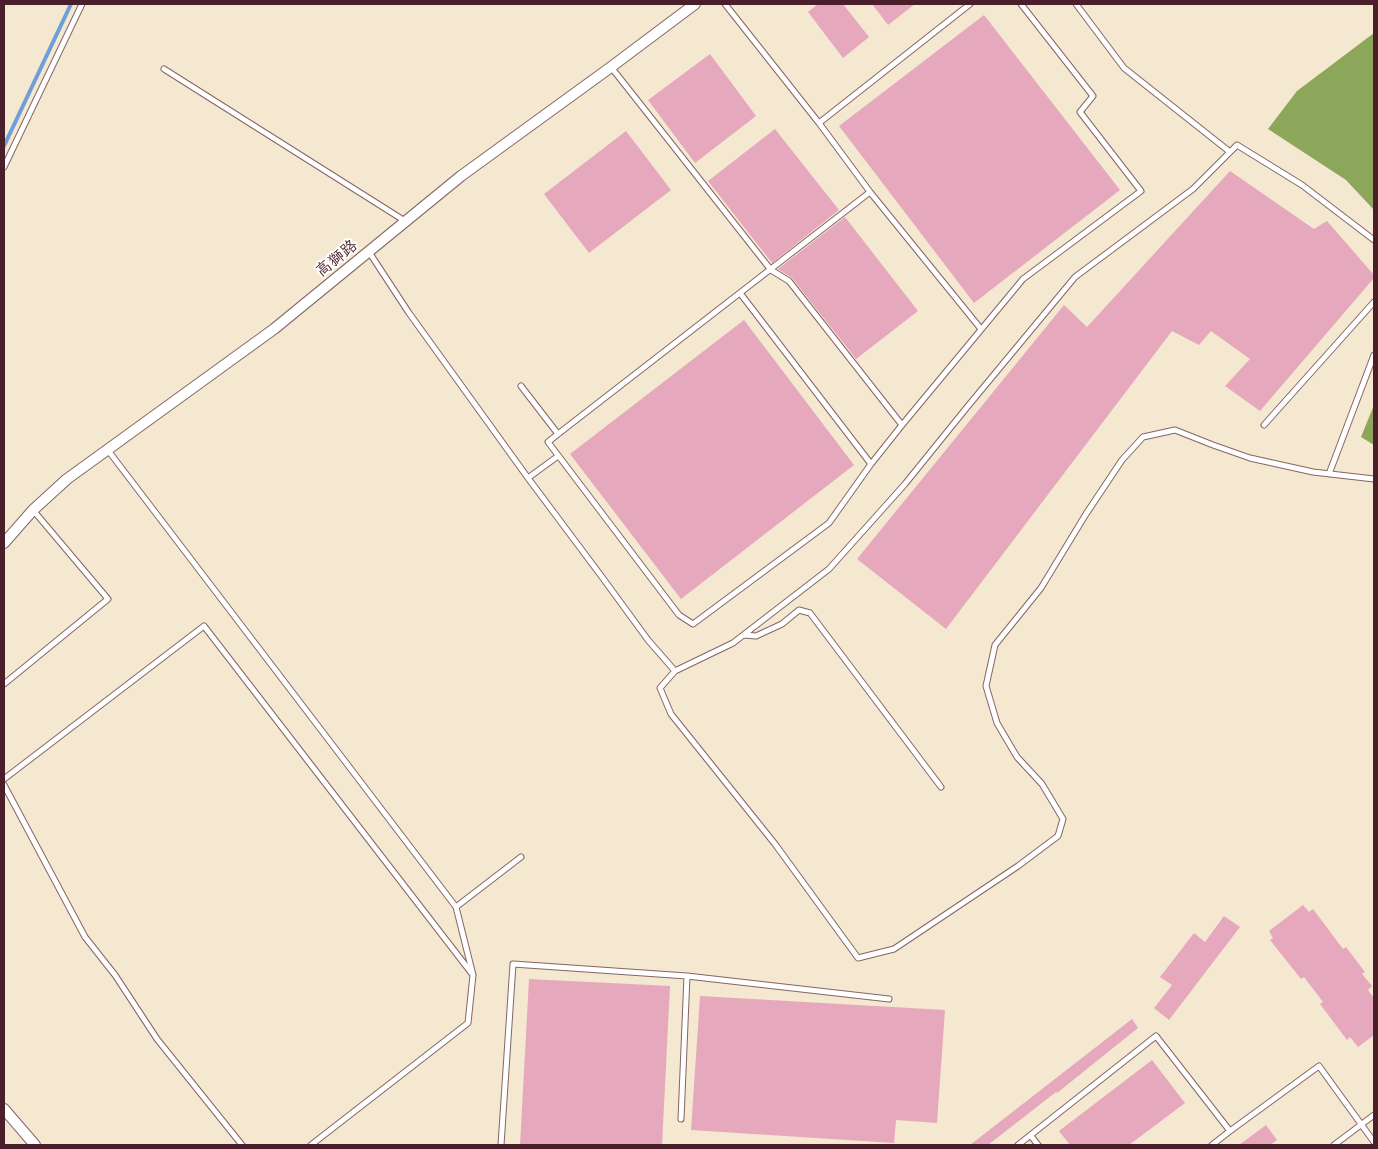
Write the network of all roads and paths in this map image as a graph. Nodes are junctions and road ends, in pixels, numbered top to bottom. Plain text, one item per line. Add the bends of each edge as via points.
1 (82, 4) edge
2 (695, 4) edge
3 (725, 4) edge
4 (970, 4) edge
5 (1021, 4) edge
6 (1076, 4) edge
7 (611, 67) junction
8 (164, 69) dead end
9 (819, 123) junction
10 (1230, 152) junction
11 (4, 167) edge
12 (870, 192) junction
13 (406, 221) junction
14 (1374, 240) edge
15 (369, 252) junction
16 (770, 270) junction
17 (740, 294) junction
18 (1374, 302) edge
19 (981, 329) junction
20 (1374, 355) edge
21 (521, 386) dead end
22 (902, 425) junction
23 (1264, 425) dead end
24 (558, 434) junction
25 (106, 449) junction
26 (558, 456) junction
27 (871, 464) junction
28 (1329, 474) junction
29 (528, 478) junction
30 (1374, 480) edge
31 (33, 510) junction
32 (4, 543) edge
33 (744, 635) junction
34 (676, 670) junction
35 (4, 684) edge
36 (4, 779) edge
37 (4, 785) edge
38 (941, 786) dead end
39 (521, 857) dead end
40 (456, 907) junction
41 (472, 975) junction
42 (687, 976) junction
43 (889, 999) dead end
44 (4, 1109) edge
45 (1374, 1115) edge
46 (681, 1120) dead end
47 (1362, 1125) junction
48 (1230, 1132) junction
49 (1031, 1136) junction
50 (1374, 1142) edge
51 (35, 1145) edge
52 (242, 1145) edge
53 (311, 1145) edge
54 (502, 1145) edge
55 (1018, 1145) edge
56 (1038, 1145) edge
57 (1212, 1145) edge
58 (1334, 1145) edge

1 - 11 lane
2 - 7 street, 高獅路
3 - 9 lane
4 - 9 lane
5 - 19 lane via 1093,96 1080,112 1141,191 1023,279
6 - 10 lane via 1124,68
7 - 13 street, 高獅路 via 461,176
7 - 16 lane
8 - 13 lane
9 - 12 lane
10 - 14 lane via 1237,145 1302,185
10 - 33 lane via 1193,189 1075,277 905,484 829,569
12 - 16 lane
12 - 19 lane
13 - 15 street, 高獅路
15 - 25 street, 高獅路 via 274,329
15 - 29 lane
16 - 17 lane
16 - 22 lane via 789,280
17 - 24 lane
17 - 27 lane
18 - 23 lane
19 - 22 lane
20 - 28 lane
21 - 24 lane
22 - 27 lane
24 - 26 lane via 548,442
25 - 31 street, 高獅路 via 66,479
25 - 40 lane
26 - 27 lane via 679,615 693,624 829,523
26 - 29 lane
28 - 30 lane
28 - 34 lane via 1250,458 1175,430 1143,437 1122,460 1041,588 995,645 986,686 997,724 1017,757 1042,784 1063,819 1058,836 894,949 858,958 775,844 671,714 660,688
29 - 34 lane via 648,640
31 - 32 street, 高獅路
31 - 35 lane via 108,599
33 - 34 lane
33 - 38 lane via 756,636 782,624 799,610 810,613
36 - 41 lane via 204,626
37 - 52 lane via 85,937 115,975 157,1039
39 - 40 lane
40 - 41 lane
41 - 53 lane via 468,1023
42 - 43 lane
42 - 46 lane
42 - 54 lane via 513,964
44 - 51 street
45 - 47 lane
47 - 48 lane via 1319,1066
47 - 50 lane
47 - 58 lane
48 - 49 lane via 1156,1036
48 - 57 lane
49 - 55 lane
49 - 56 lane

